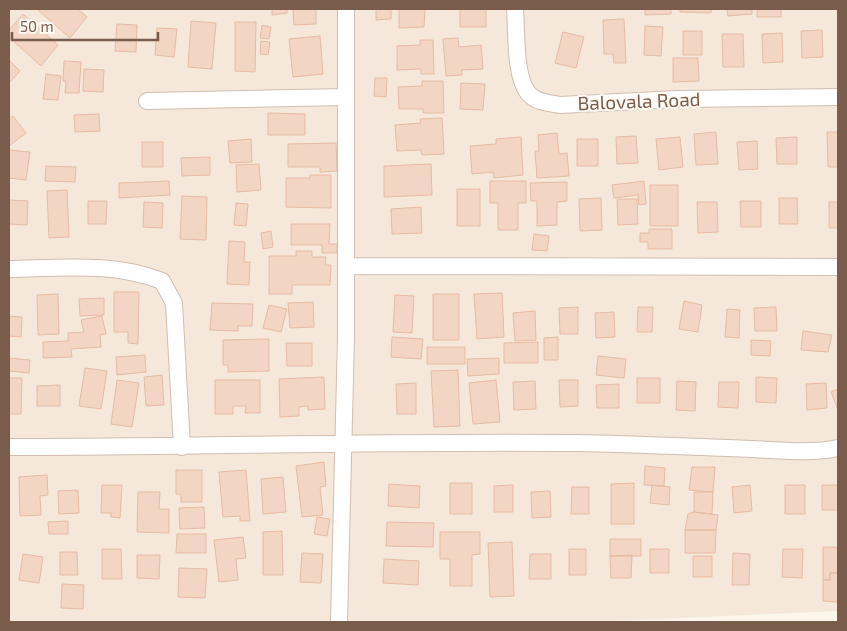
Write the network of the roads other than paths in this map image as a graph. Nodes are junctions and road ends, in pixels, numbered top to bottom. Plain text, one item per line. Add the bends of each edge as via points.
1 (346, 9) edge
2 (515, 9) edge
3 (346, 97) junction
4 (838, 97) edge
5 (147, 101) dead end
6 (346, 266) junction
7 (838, 267) edge
8 (9, 269) edge
9 (344, 444) junction
10 (9, 447) edge
11 (182, 447) junction
12 (838, 448) edge
13 (339, 622) edge

1 - 3 street
2 - 4 street, Balovala Road via 520,73 528,93 542,102 560,105 677,99
3 - 5 street
3 - 6 street
6 - 7 street
6 - 9 street
8 - 11 street via 100,267 139,272 162,281 174,303
9 - 11 street
9 - 12 street
9 - 13 street
10 - 11 street

